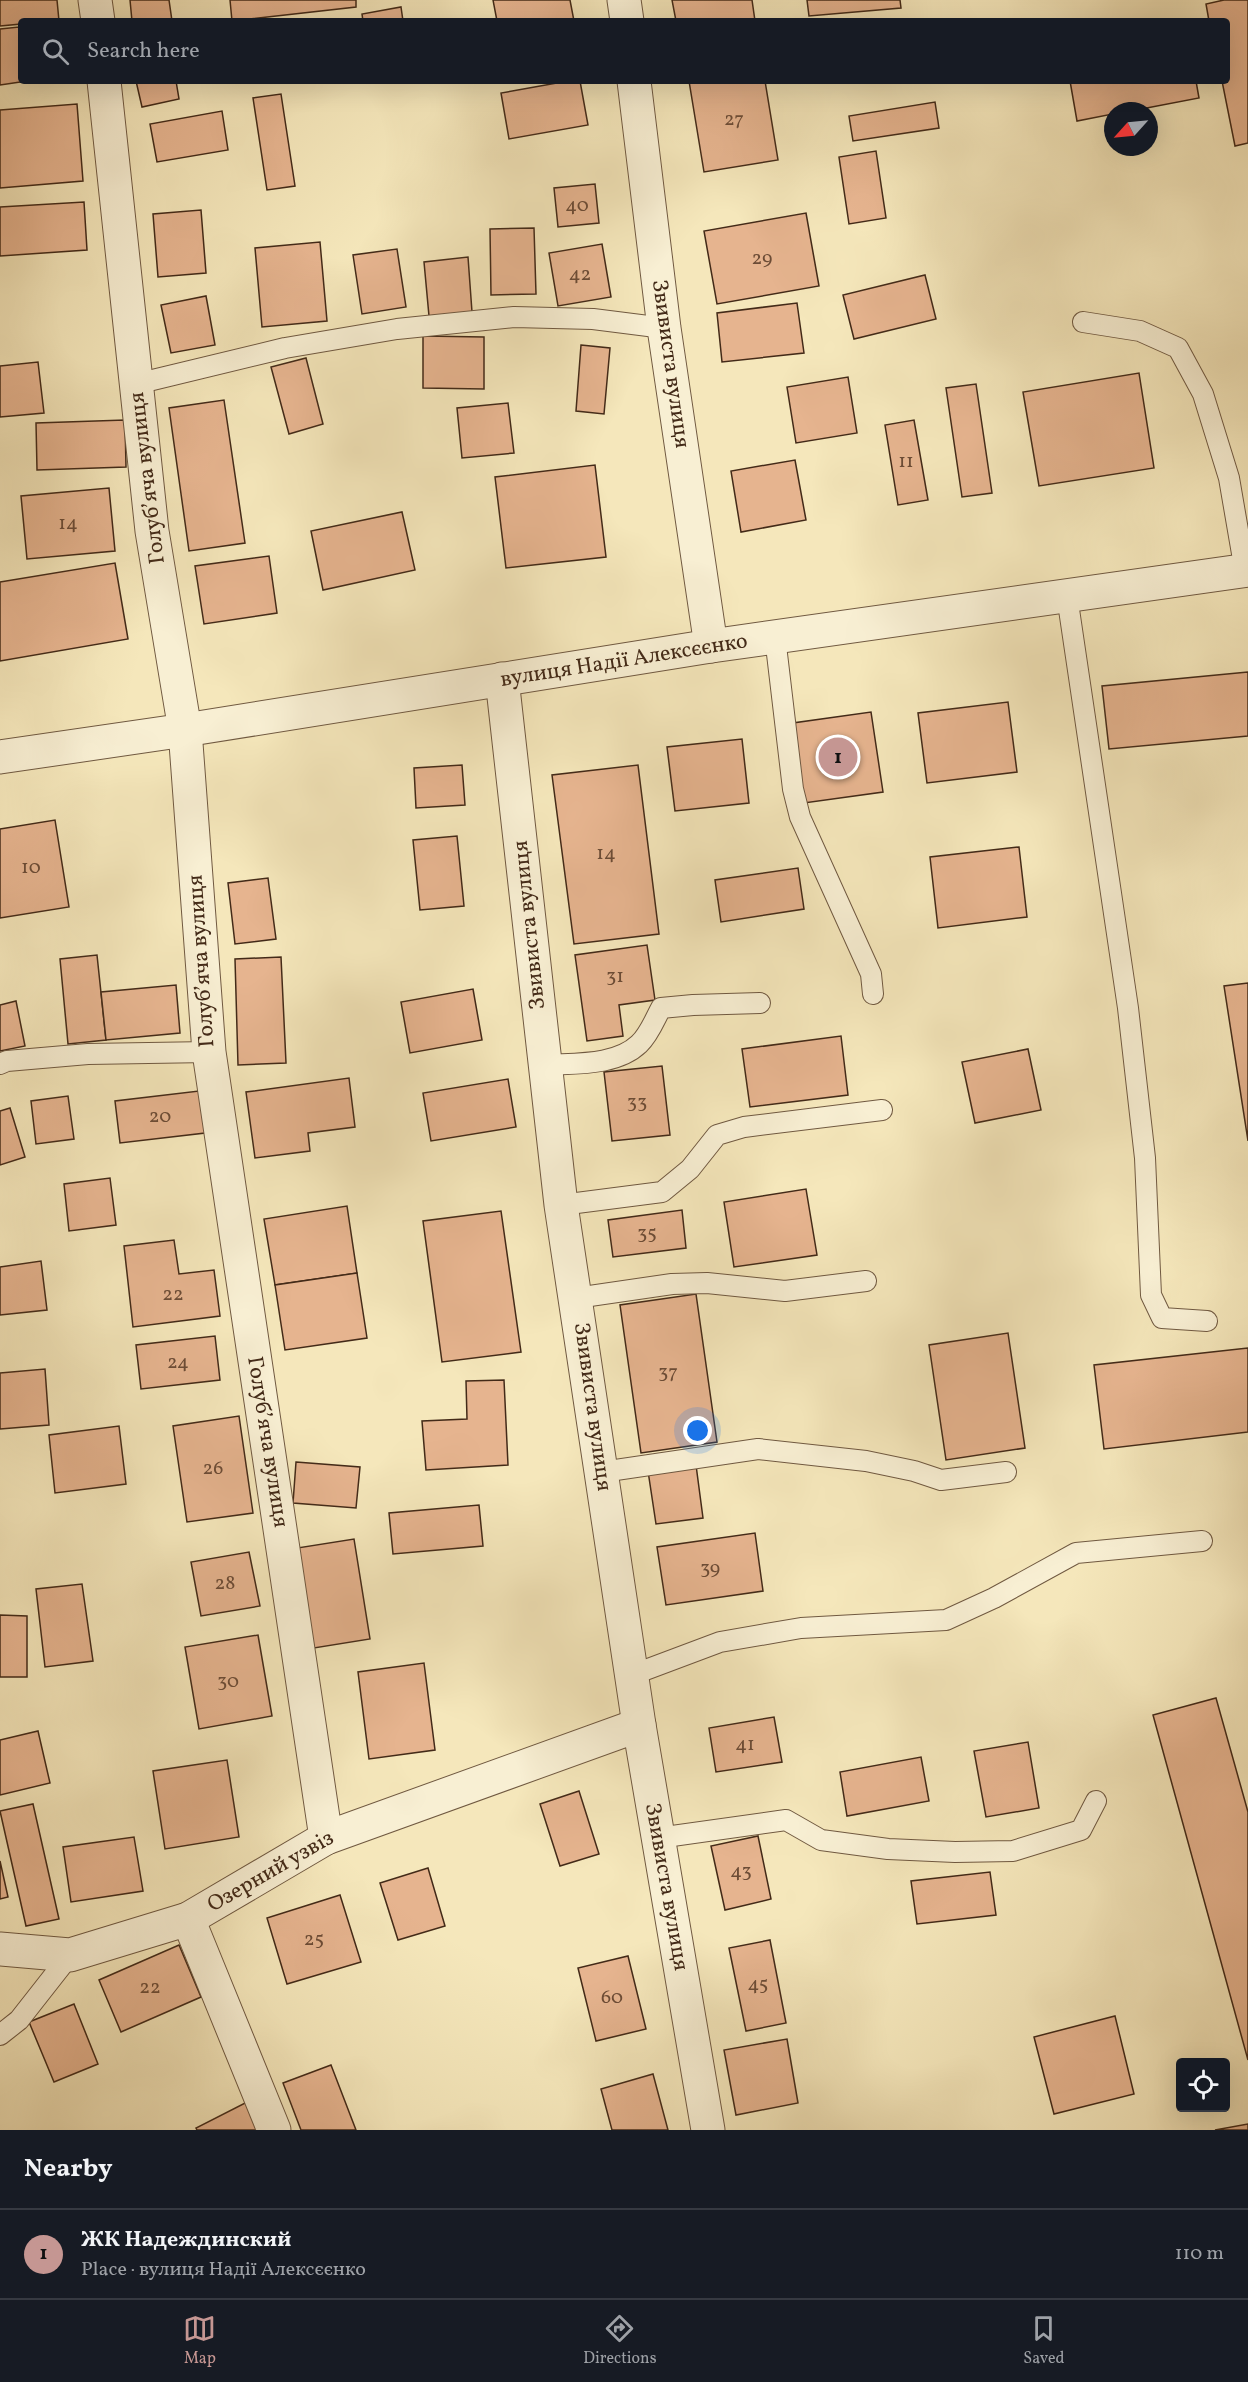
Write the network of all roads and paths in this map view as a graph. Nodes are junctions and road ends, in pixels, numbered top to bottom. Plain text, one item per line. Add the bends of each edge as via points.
1 (95, 0) edge
2 (624, 0) edge
3 (98, 18) edge
4 (627, 18) edge
5 (104, 84) edge
6 (634, 84) edge
7 (1083, 322) dead end
8 (664, 328) junction
9 (136, 384) junction
10 (1246, 570) edge
11 (1067, 596) junction
12 (775, 637) junction
13 (711, 646) junction
14 (502, 680) junction
15 (185, 730) junction
16 (0, 757) edge
17 (873, 994) dead end
18 (760, 1003) dead end
19 (209, 1052) junction
20 (0, 1064) edge
21 (546, 1065) junction
22 (882, 1110) dead end
23 (561, 1205) junction
24 (866, 1281) dead end
25 (576, 1298) junction
26 (1207, 1322) dead end
27 (602, 1472) junction
28 (1006, 1472) dead end
29 (1202, 1541) dead end
30 (632, 1675) junction
31 (639, 1725) junction
32 (1096, 1801) dead end
33 (326, 1838) junction
34 (658, 1838) junction
35 (188, 1919) junction
36 (0, 1949) edge
37 (70, 1955) junction
38 (0, 2035) edge
39 (274, 2130) edge
40 (708, 2130) edge

1 - 3 street
2 - 4 street
5 - 9 street, Голубʼяча вулиця
6 - 8 street, Звивиста вулиця
7 - 10 lane via 1140,331 1178,348 1203,394 1229,478
8 - 9 lane via 593,319 514,317 397,329 285,348
8 - 13 street, Звивиста вулиця
9 - 15 street, Голубʼяча вулиця via 152,531
10 - 11 street, вулиця Надії Алексєєнко
11 - 12 street, вулиця Надії Алексєєнко
11 - 26 lane via 1128,1008 1144,1158 1151,1295 1162,1318
12 - 13 street, вулиця Надії Алексєєнко
12 - 17 lane via 793,789 800,817 871,974
13 - 14 street, вулиця Надії Алексєєнко
14 - 15 street, вулиця Надії Алексєєнко
14 - 21 street, Звивиста вулиця
15 - 16 street, вулиця Надії Алексєєнко
15 - 19 street, Голубʼяча вулиця
18 - 21 lane via 661,1008 641,1043 625,1055
19 - 20 lane via 88,1054
19 - 33 street, Голубʼяча вулиця
21 - 23 street, Звивиста вулиця
22 - 23 lane via 744,1127 717,1135 690,1169 662,1192
23 - 25 street, Звивиста вулиця
24 - 25 lane via 785,1291 707,1283 672,1284
25 - 27 street, Звивиста вулиця
27 - 28 lane via 758,1449 866,1461 941,1480
27 - 30 street, Звивиста вулиця
29 - 30 lane via 1076,1553 994,1599 945,1620 801,1628 720,1642
30 - 31 street, Звивиста вулиця
31 - 33 street, Озерний узвіз
31 - 34 street, Звивиста вулиця
32 - 34 lane via 1081,1830 1013,1851 888,1849 821,1840 786,1820
33 - 35 street, Озерний узвіз
34 - 40 street, Звивиста вулиця
35 - 37 street, Озерний узвіз
35 - 39 street
36 - 37 street
37 - 38 lane via 19,2020

